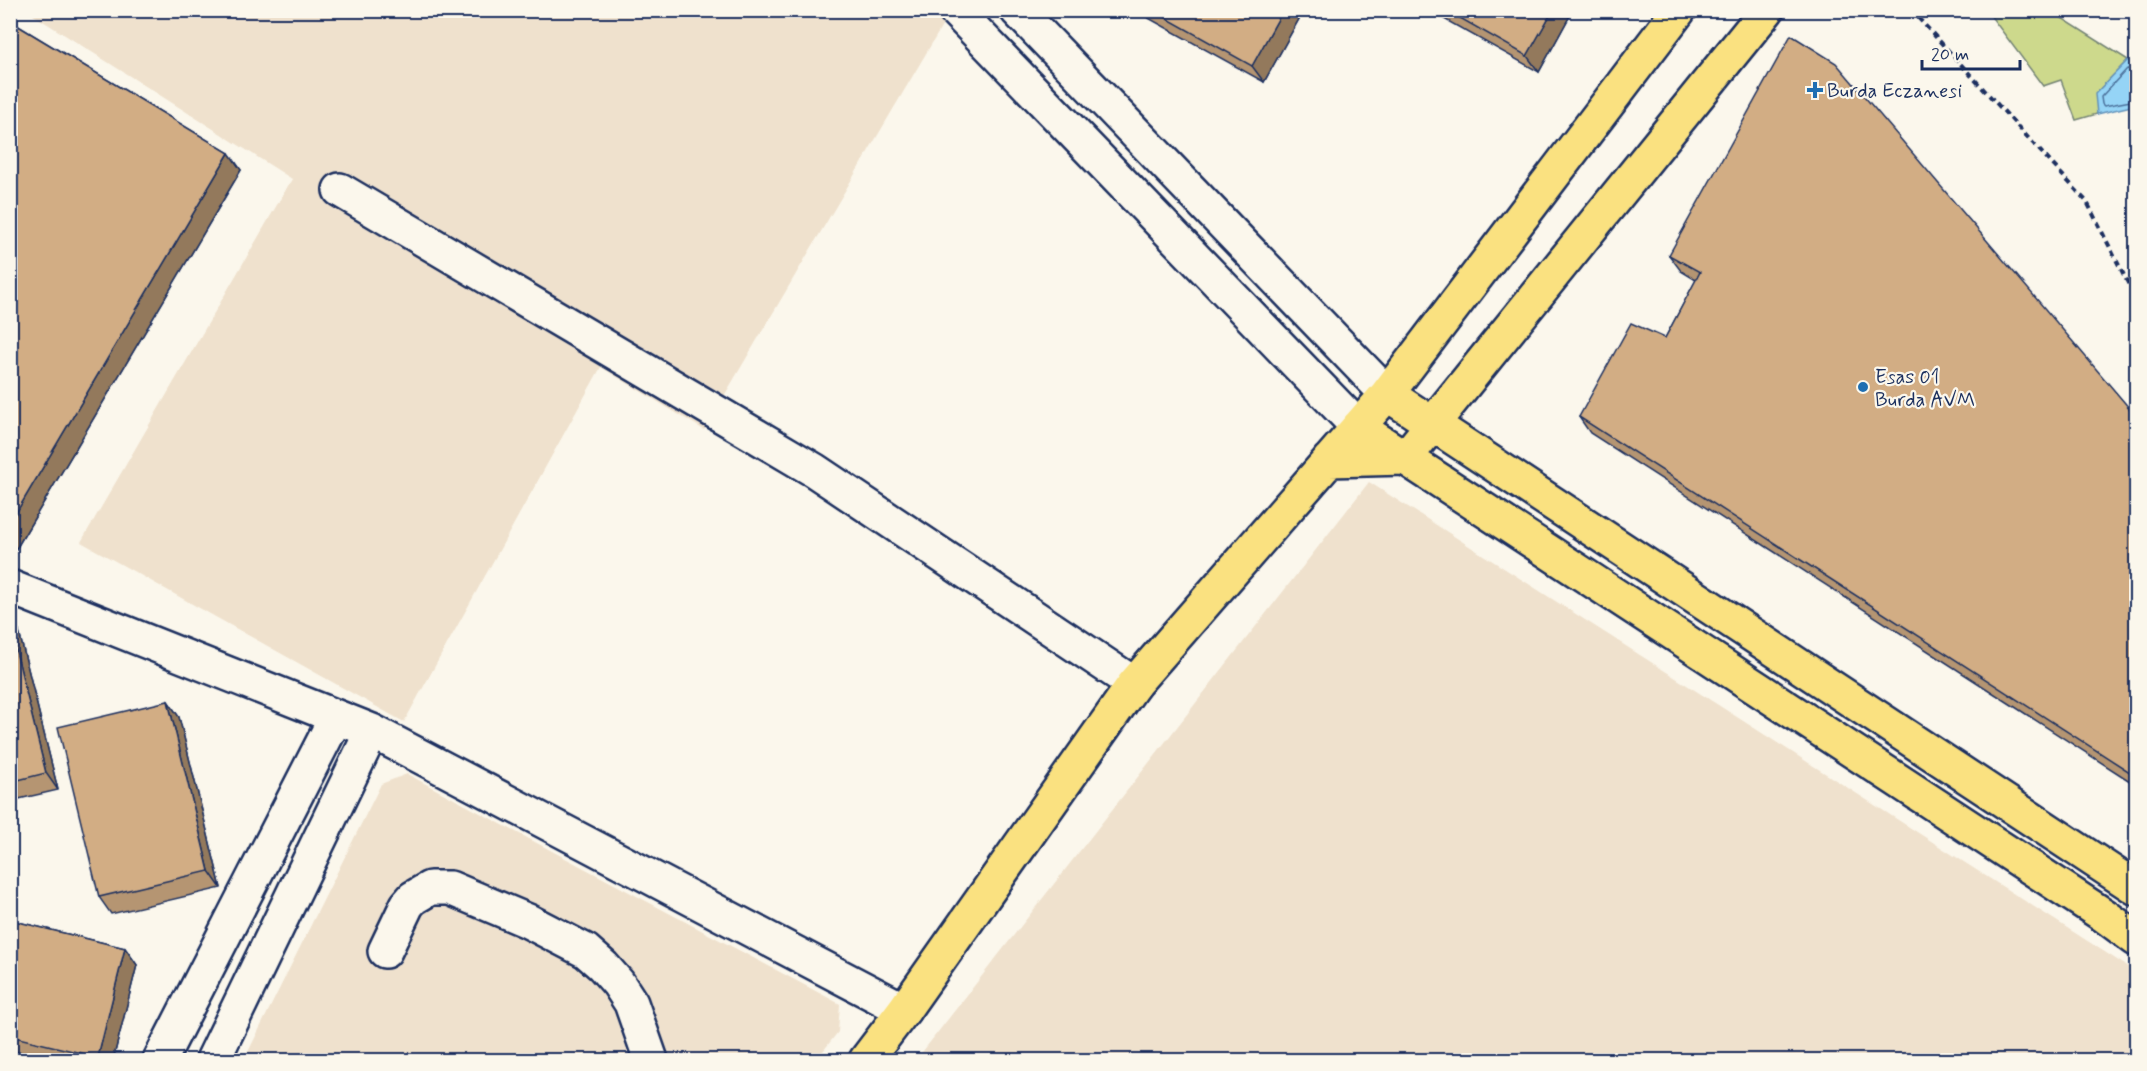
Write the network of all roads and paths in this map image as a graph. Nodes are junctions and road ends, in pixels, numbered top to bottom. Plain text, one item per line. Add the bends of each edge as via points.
1 (955, 10) edge
2 (1017, 10) edge
3 (1679, 10) edge
4 (1767, 10) edge
5 (1911, 10) edge
6 (340, 190) dead end
7 (2136, 299) edge
8 (1386, 394) junction
9 (1433, 424) junction
10 (1358, 427) junction
11 (1405, 458) junction
12 (1329, 459) junction
13 (10, 587) edge
14 (1134, 684) junction
15 (336, 717) junction
16 (372, 731) junction
17 (2136, 888) edge
18 (2136, 939) edge
19 (385, 951) dead end
20 (904, 1010) junction
21 (160, 1060) edge
22 (213, 1060) edge
23 (651, 1060) edge
24 (866, 1060) edge

1 - 10 street
2 - 8 street
3 - 8 main road
4 - 9 main road
5 - 7 path via 2087,202
6 - 14 street via 814,471
8 - 9 main road
8 - 10 main road
9 - 11 main road
9 - 17 main road
10 - 11 main road
10 - 12 main road
11 - 12 main road
11 - 18 main road
12 - 14 main road
13 - 15 street
14 - 20 main road
15 - 16 street
15 - 21 street
16 - 20 street
16 - 22 street
19 - 23 street via 413,898 430,888 450,888 586,951 611,975 631,1004
20 - 24 main road

